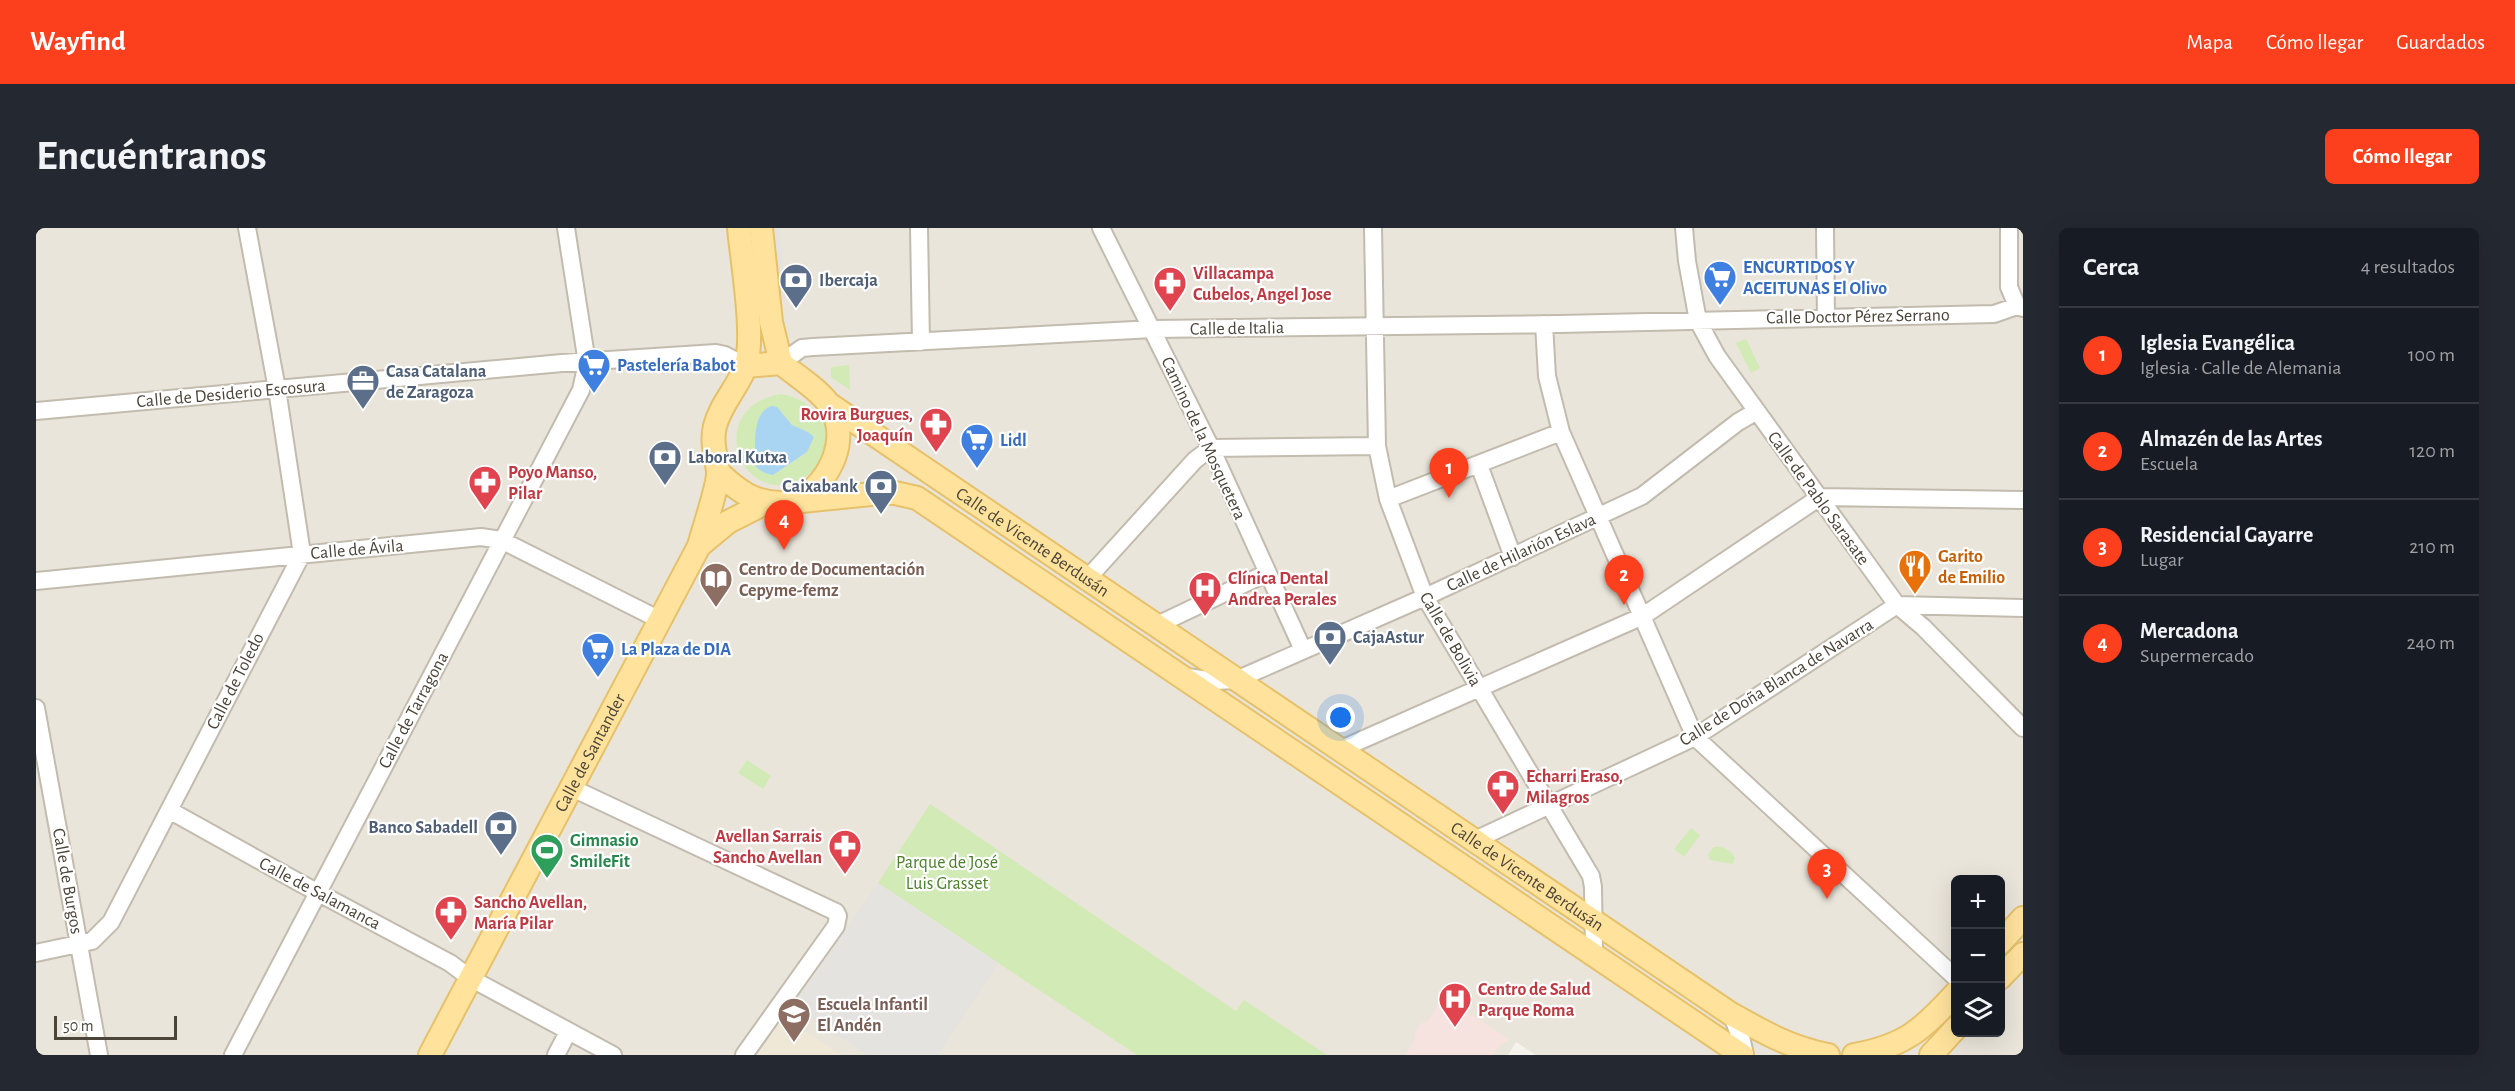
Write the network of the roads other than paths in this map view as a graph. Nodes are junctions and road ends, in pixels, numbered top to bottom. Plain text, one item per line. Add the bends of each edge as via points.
1 (247, 228) edge
2 (566, 228) edge
3 (739, 228) edge
4 (761, 228) edge
5 (919, 228) edge
6 (1101, 228) edge
7 (1373, 228) edge
8 (1684, 228) edge
9 (1825, 228) edge
10 (2008, 228) edge
11 (2020, 307) edge
12 (1827, 317) junction
13 (1698, 321) junction
14 (1544, 324) junction
15 (1374, 326) junction
16 (1153, 329) junction
17 (921, 342) junction
18 (587, 363) junction
19 (781, 363) junction
20 (746, 366) junction
21 (277, 388) junction
22 (829, 404) junction
23 (36, 411) edge
24 (1757, 411) junction
25 (1561, 432) junction
26 (1377, 446) junction
27 (1211, 448) junction
28 (1479, 465) junction
29 (718, 472) junction
30 (1820, 497) junction
31 (1389, 499) junction
32 (799, 500) junction
33 (2023, 500) edge
34 (765, 503) junction
35 (1596, 516) junction
36 (501, 540) junction
37 (699, 546) junction
38 (302, 554) junction
39 (1513, 557) junction
40 (1267, 573) junction
41 (1087, 579) junction
42 (36, 581) edge
43 (1425, 597) junction
44 (1897, 605) junction
45 (2023, 608) edge
46 (1642, 616) junction
47 (660, 620) junction
48 (1155, 626) junction
49 (1303, 650) junction
50 (1183, 677) junction
51 (1236, 680) junction
52 (1479, 687) junction
53 (36, 708) edge
54 (2023, 728) edge
55 (1695, 737) junction
56 (1339, 750) junction
57 (572, 788) junction
58 (1551, 805) junction
59 (169, 810) junction
60 (1475, 840) junction
61 (317, 892) junction
62 (2023, 918) edge
63 (1594, 920) junction
64 (2005, 938) edge
65 (80, 944) junction
66 (36, 953) edge
67 (2023, 954) edge
68 (1594, 955) junction
69 (1951, 973) edge
70 (2005, 974) edge
71 (470, 978) junction
72 (1951, 998) edge
73 (1731, 1014) junction
74 (568, 1032) junction
75 (1951, 1033) edge
76 (99, 1055) edge
77 (233, 1055) edge
78 (430, 1055) edge
79 (556, 1055) edge
80 (613, 1055) edge
81 (744, 1055) edge
82 (1744, 1055) edge
83 (1828, 1055) edge
84 (1854, 1055) edge
85 (1931, 1055) edge

1 - 21 street
2 - 18 street
3 - 20 main road via 749,340
4 - 19 main road via 771,322
5 - 17 street
6 - 16 street, Camino de la Mosquetera
7 - 15 street, Calle de Bolivia
8 - 13 street, Calle de Pablo Sarasate
9 - 12 street
10 - 11 street via 2009,287
11 - 12 street, Calle Doctor Pérez Serrano via 1994,314
12 - 13 street, Calle Doctor Pérez Serrano
13 - 14 street, Calle de Italia
13 - 24 street, Calle de Pablo Sarasate via 1717,356
14 - 15 street, Calle de Italia
14 - 25 street via 1546,376
15 - 16 street, Calle de Italia
15 - 26 street, Calle de Bolivia
16 - 17 street, Calle de Italia
16 - 27 street, Camino de la Mosquetera
17 - 19 street, Calle de Italia via 802,348
18 - 20 street, Calle de Desiderio Escosura via 716,353
18 - 21 street, Calle de Desiderio Escosura
18 - 36 street, Calle de Tarragona via 577,398
19 - 20 main road
19 - 22 main road
20 - 29 main road via 715,426 713,442
21 - 23 street, Calle de Desiderio Escosura
21 - 38 street
22 - 32 main road via 839,432 834,460 816,487
22 - 41 main road, Calle de Vicente Berdusán
24 - 30 street, Calle de Pablo Sarasate
24 - 35 street, Calle de Hilarión Eslava via 1642,496
25 - 28 street
25 - 35 street
26 - 27 street
26 - 31 street, Calle de Bolivia
27 - 40 street, Camino de la Mosquetera
27 - 41 street via 1195,460
28 - 31 street
28 - 39 street
29 - 34 main road via 750,497
29 - 37 main road
30 - 33 street
30 - 44 street, Calle de Pablo Sarasate
30 - 46 street
31 - 43 street, Calle de Bolivia
32 - 34 main road
32 - 50 main road, Calle de Vicente Berdusán via 895,493 917,498
34 - 37 main road via 728,522
35 - 39 street, Calle de Hilarión Eslava
35 - 46 street
36 - 38 street, Calle de Ávila via 481,537
36 - 47 street, Calle de Ávila
36 - 61 street, Calle de Tarragona
37 - 47 main road, Calle de Santander
38 - 42 street, Calle de Ávila
38 - 59 street, Calle de Toledo
39 - 43 street, Calle de Hilarión Eslava
40 - 48 street
40 - 49 street, Camino de la Mosquetera
41 - 48 main road, Calle de Vicente Berdusán
43 - 49 street, Calle de Hilarión Eslava
43 - 52 street, Calle de Bolivia
44 - 45 street
44 - 54 street, Calle de Pablo Sarasate
44 - 55 street, Calle de Doña Blanca de Navarra
46 - 52 street
46 - 55 street
47 - 57 main road, Calle de Santander
48 - 51 main road, Calle de Vicente Berdusán
49 - 51 street, Calle de Hilarión Eslava
50 - 51 street, Calle de Vicente Berdusán
50 - 68 main road, Calle de Vicente Berdusán
51 - 56 main road, Calle de Vicente Berdusán
52 - 56 street
52 - 58 street, Calle de Bolivia
53 - 65 street, Calle de Burgos
55 - 58 street, Calle de Doña Blanca de Navarra
55 - 69 street
56 - 60 main road, Calle de Vicente Berdusán
57 - 71 main road, Calle de Santander
57 - 81 street via 832,909 838,916 836,926
58 - 60 street, Calle de Doña Blanca de Navarra
58 - 63 street, Calle de Bolivia via 1591,876
59 - 61 street, Calle de Salamanca
59 - 65 street, Calle de Toledo via 111,922 92,941
60 - 63 main road, Calle de Vicente Berdusán
61 - 71 street, Calle de Salamanca via 450,963
61 - 77 street, Calle de Tarragona
62 - 64 main road
63 - 68 street, Calle de Bolivia
63 - 73 main road, Calle de Vicente Berdusán
65 - 66 street
65 - 76 street, Calle de Burgos
67 - 70 main road
68 - 82 main road, Calle de Vicente Berdusán
71 - 74 street, Calle de Salamanca
71 - 78 main road, Calle de Santander
72 - 84 main road via 1908,1038 1874,1052
73 - 82 street
73 - 83 main road, Calle de Vicente Berdusán via 1784,1043
74 - 79 street
74 - 80 street, Calle de Salamanca
75 - 85 main road

